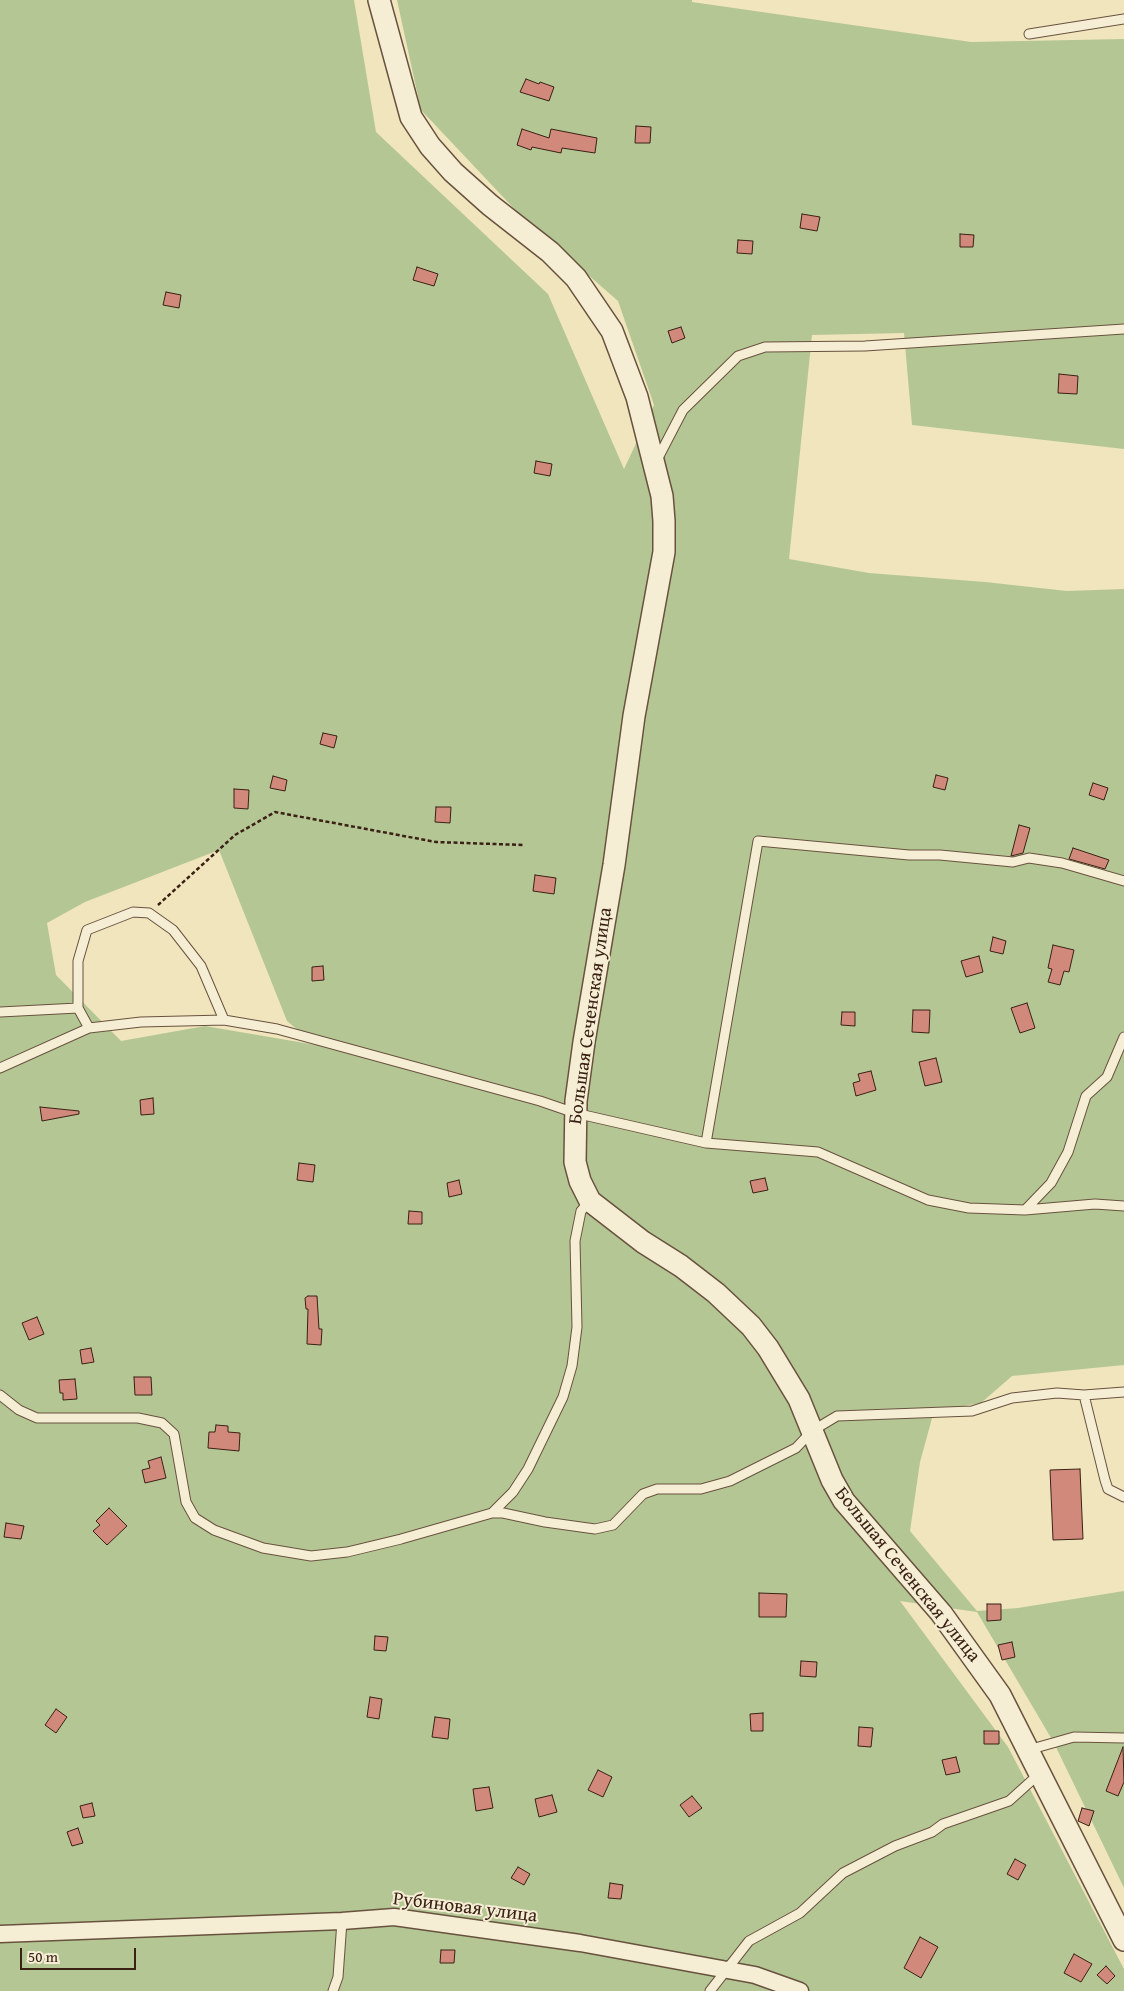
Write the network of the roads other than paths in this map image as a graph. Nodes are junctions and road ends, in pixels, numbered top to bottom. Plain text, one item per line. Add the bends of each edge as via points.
1 (379, 0) edge
2 (1124, 19) edge
3 (1029, 34) dead end
4 (1124, 329) edge
5 (655, 464) junction
6 (1124, 881) edge
7 (78, 1008) junction
8 (0, 1012) edge
9 (224, 1020) junction
10 (89, 1028) junction
11 (1124, 1038) edge
12 (0, 1068) edge
13 (575, 1113) junction
14 (706, 1143) junction
15 (590, 1201) junction
16 (1124, 1206) edge
17 (1025, 1210) junction
18 (1124, 1392) edge
19 (0, 1395) edge
20 (1084, 1395) junction
21 (812, 1431) junction
22 (1124, 1497) edge
23 (492, 1513) junction
24 (1124, 1738) edge
25 (1028, 1750) junction
26 (1039, 1774) junction
27 (342, 1921) junction
28 (0, 1934) edge
29 (1124, 1940) edge
30 (728, 1970) junction
31 (334, 1991) edge
32 (710, 1991) edge
33 (800, 1991) edge

1 - 5 street, Большая Сеченская улица via 411,117 453,172 550,252 576,278 612,331 628,369
2 - 3 lane
4 - 5 lane via 865,346 766,347 738,356 683,410
5 - 13 street, Большая Сеченская улица via 664,513 664,552 634,716
6 - 14 lane via 1062,863 1029,858 1013,862 758,841
7 - 8 lane
7 - 9 lane via 78,962 87,930 133,912 149,913 173,930 201,966
7 - 10 lane
9 - 10 lane via 141,1022
9 - 13 lane via 277,1029
10 - 12 lane
11 - 17 lane via 1107,1077 1086,1096 1068,1152 1051,1184
13 - 14 lane
13 - 15 street, Большая Сеченская улица via 575,1162 580,1182
14 - 17 lane via 818,1152 928,1200 969,1208
15 - 21 street, Большая Сеченская улица via 734,1308 781,1366
15 - 23 lane via 581,1211 575,1241 577,1328 572,1366 563,1397 528,1468 513,1492
16 - 17 lane via 1095,1204
18 - 20 lane
19 - 23 lane via 19,1410 37,1418 138,1418 162,1423 174,1434 186,1502 196,1518 214,1530 263,1548 311,1556 347,1552
20 - 21 lane via 1057,1393 1012,1398 972,1412 837,1416
20 - 22 lane via 1108,1488
21 - 23 lane via 796,1448 730,1481 701,1489 657,1489 643,1494 613,1525 595,1529
21 - 25 street, Большая Сеченская улица via 844,1501 922,1589 978,1663 1000,1695
24 - 25 lane via 1074,1737
25 - 26 street, Большая Сеченская улица
26 - 29 street, Большая Сеченская улица
26 - 30 lane via 1009,1801 943,1824 843,1873 800,1913 749,1942
27 - 28 street, Рубиновая улица
27 - 30 street, Рубиновая улица via 394,1917 580,1943
27 - 31 lane
30 - 32 lane
30 - 33 street, Рубиновая улица via 755,1975

